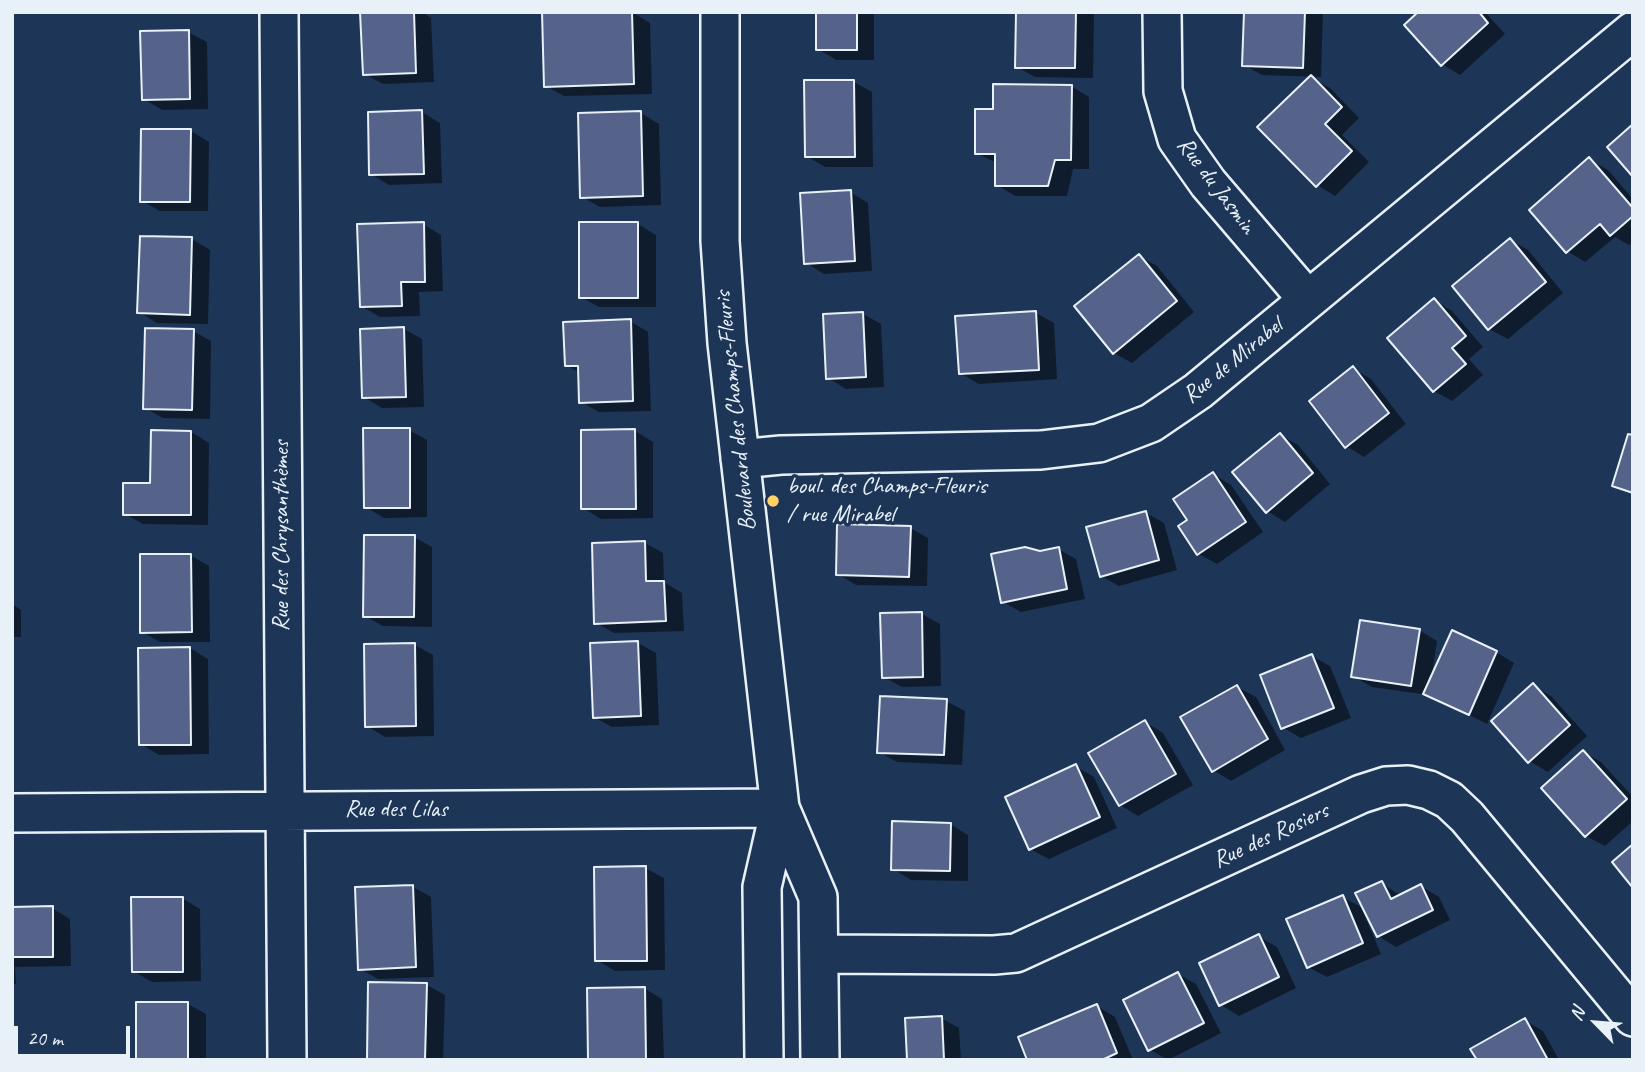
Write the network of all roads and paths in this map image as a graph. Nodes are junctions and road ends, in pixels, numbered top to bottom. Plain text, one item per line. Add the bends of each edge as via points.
1 (279, 12) edge
2 (720, 12) edge
3 (1162, 12) edge
4 (1633, 31) edge
5 (1308, 300) junction
6 (740, 458) junction
7 (780, 808) junction
8 (283, 811) junction
9 (12, 813) edge
10 (820, 954) junction
11 (1633, 1017) edge
12 (287, 1060) edge
13 (764, 1060) edge
14 (820, 1060) edge

1 - 8 street, Rue des Chrysanthèmes
2 - 6 street, Boulevard des Champs-Fleuris via 721,281
3 - 5 street, Rue du Jasmin via 1163,91 1177,139 1208,183
4 - 5 street, Rue de Mirabel
5 - 6 street, Rue de Mirabel via 1175,408 1134,431 1099,443 1041,450
6 - 7 street, Boulevard des Champs-Fleuris
7 - 8 street, Rue des Lilas
7 - 10 street, Boulevard des Champs-Fleuris via 818,897
7 - 13 street, Boulevard des Champs-Fleuris via 762,887
8 - 9 street, Rue des Lilas
8 - 12 street, Rue des Chrysanthèmes
10 - 11 street, Rue des Rosiers via 1016,953 1361,794 1408,785 1450,800 1467,817
10 - 14 street, Boulevard des Champs-Fleuris

